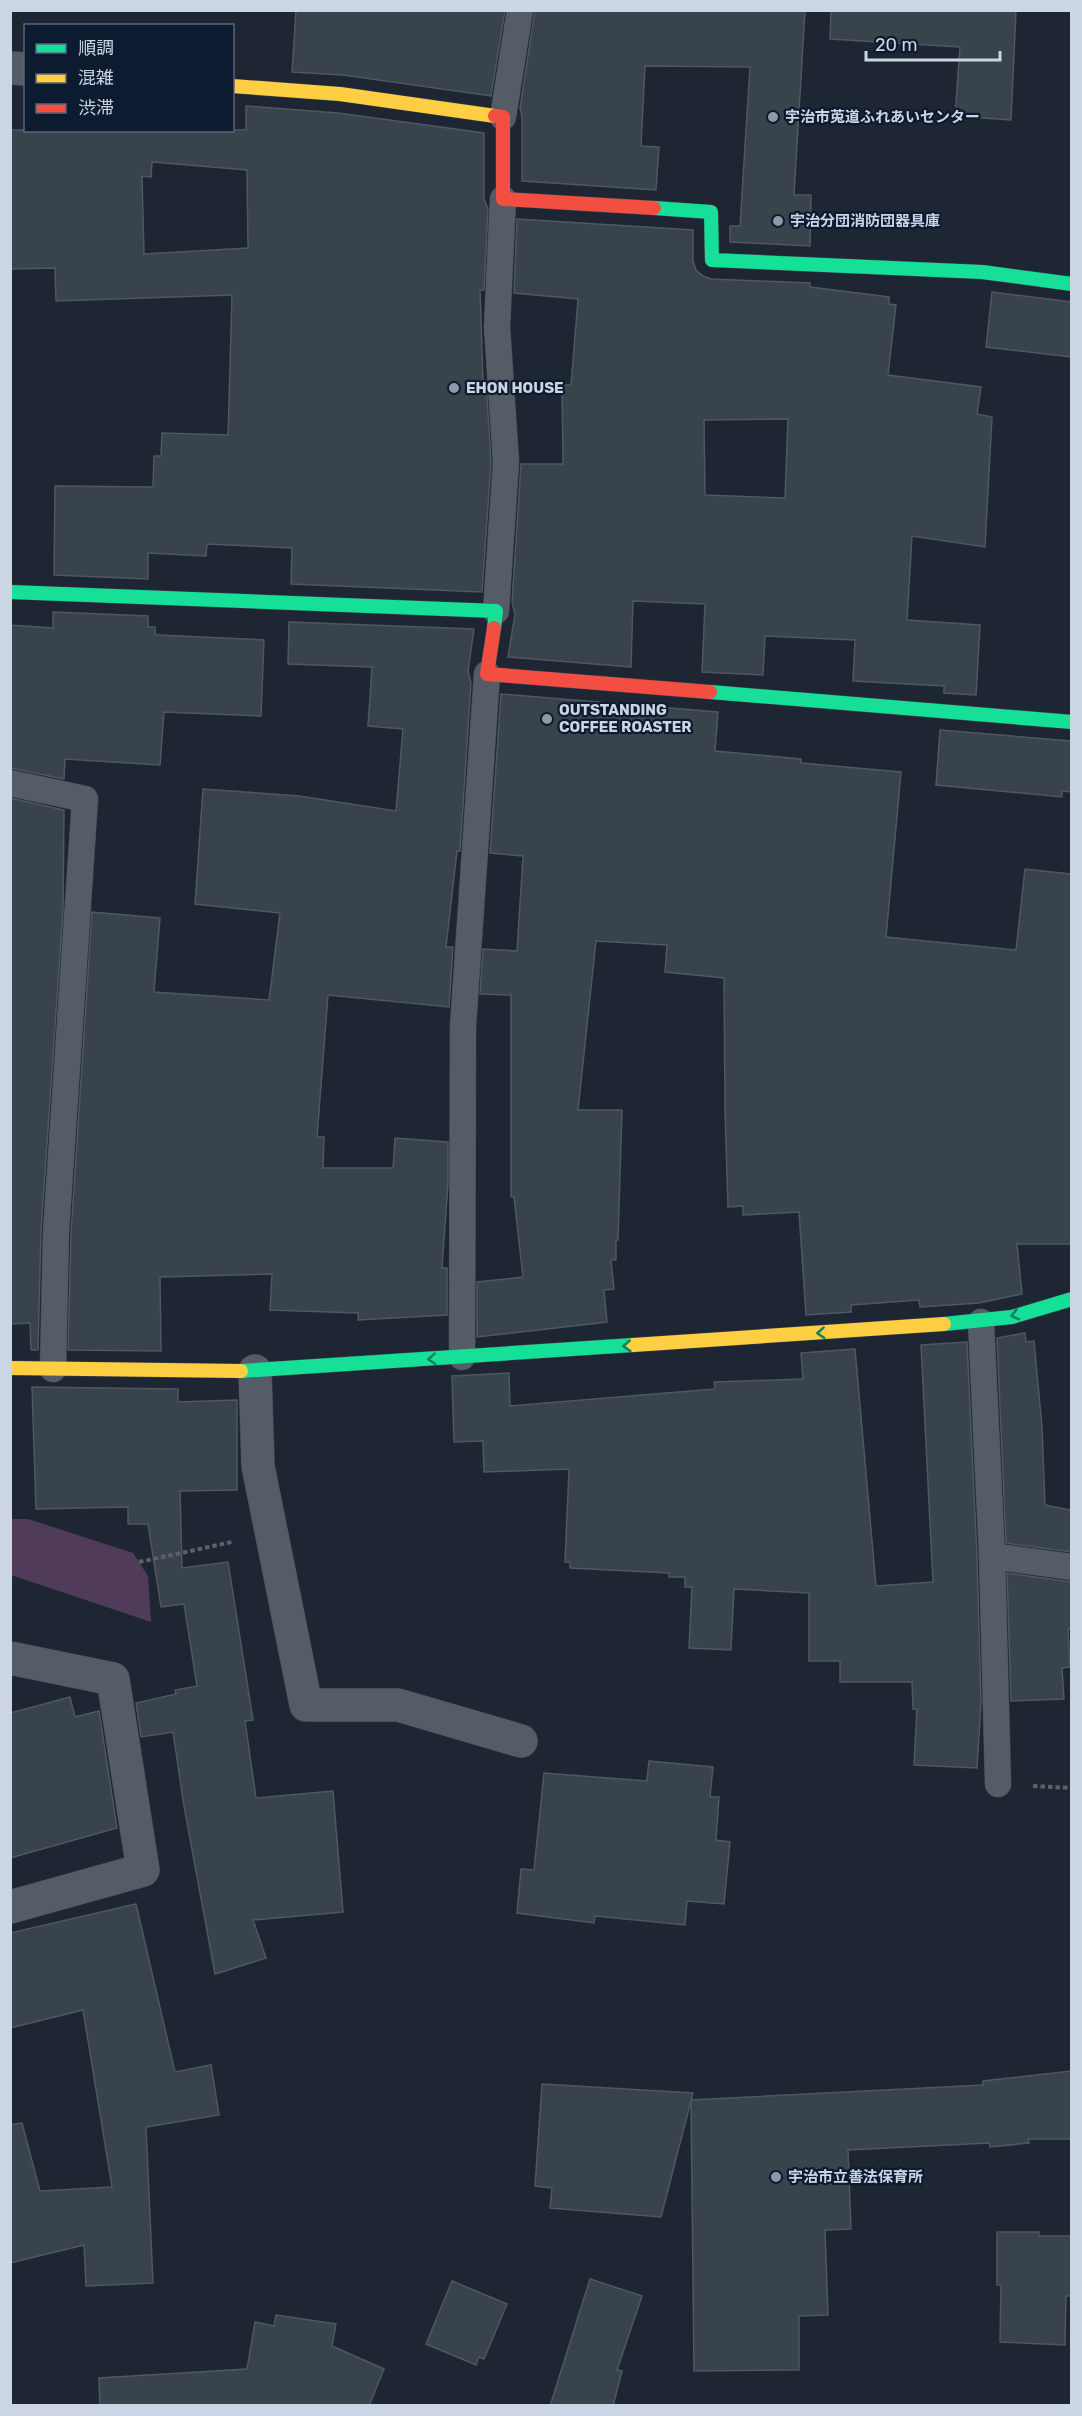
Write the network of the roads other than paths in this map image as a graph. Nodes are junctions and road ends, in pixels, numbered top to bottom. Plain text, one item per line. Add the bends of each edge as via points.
1 (520, 10) edge
2 (234, 86) edge
3 (503, 117) junction
4 (503, 199) junction
5 (1071, 284) edge
6 (10, 592) edge
7 (496, 611) junction
8 (487, 674) junction
9 (1071, 722) edge
10 (10, 783) edge
11 (1071, 1299) edge
12 (981, 1322) junction
13 (462, 1357) junction
14 (10, 1368) edge
15 (53, 1369) junction
16 (255, 1371) junction
17 (992, 1556) junction
18 (1071, 1567) edge
19 (10, 1658) edge
20 (521, 1741) dead end
21 (998, 1784) dead end
22 (10, 1907) edge

1 - 3 lane
2 - 3 street via 340,94
3 - 4 street
4 - 5 street via 711,212 712,260 982,272
4 - 7 lane via 497,327 506,462
6 - 7 street
7 - 8 street
8 - 9 street
8 - 13 lane via 463,1026
10 - 15 lane via 85,799 56,1232
11 -> 12 street
12 -> 13 street
12 - 17 lane
13 -> 16 street
14 - 15 street
15 - 16 street
16 - 20 street via 258,1466 306,1705 398,1705
17 - 18 lane
17 - 21 lane
19 - 22 street via 113,1679 143,1870

